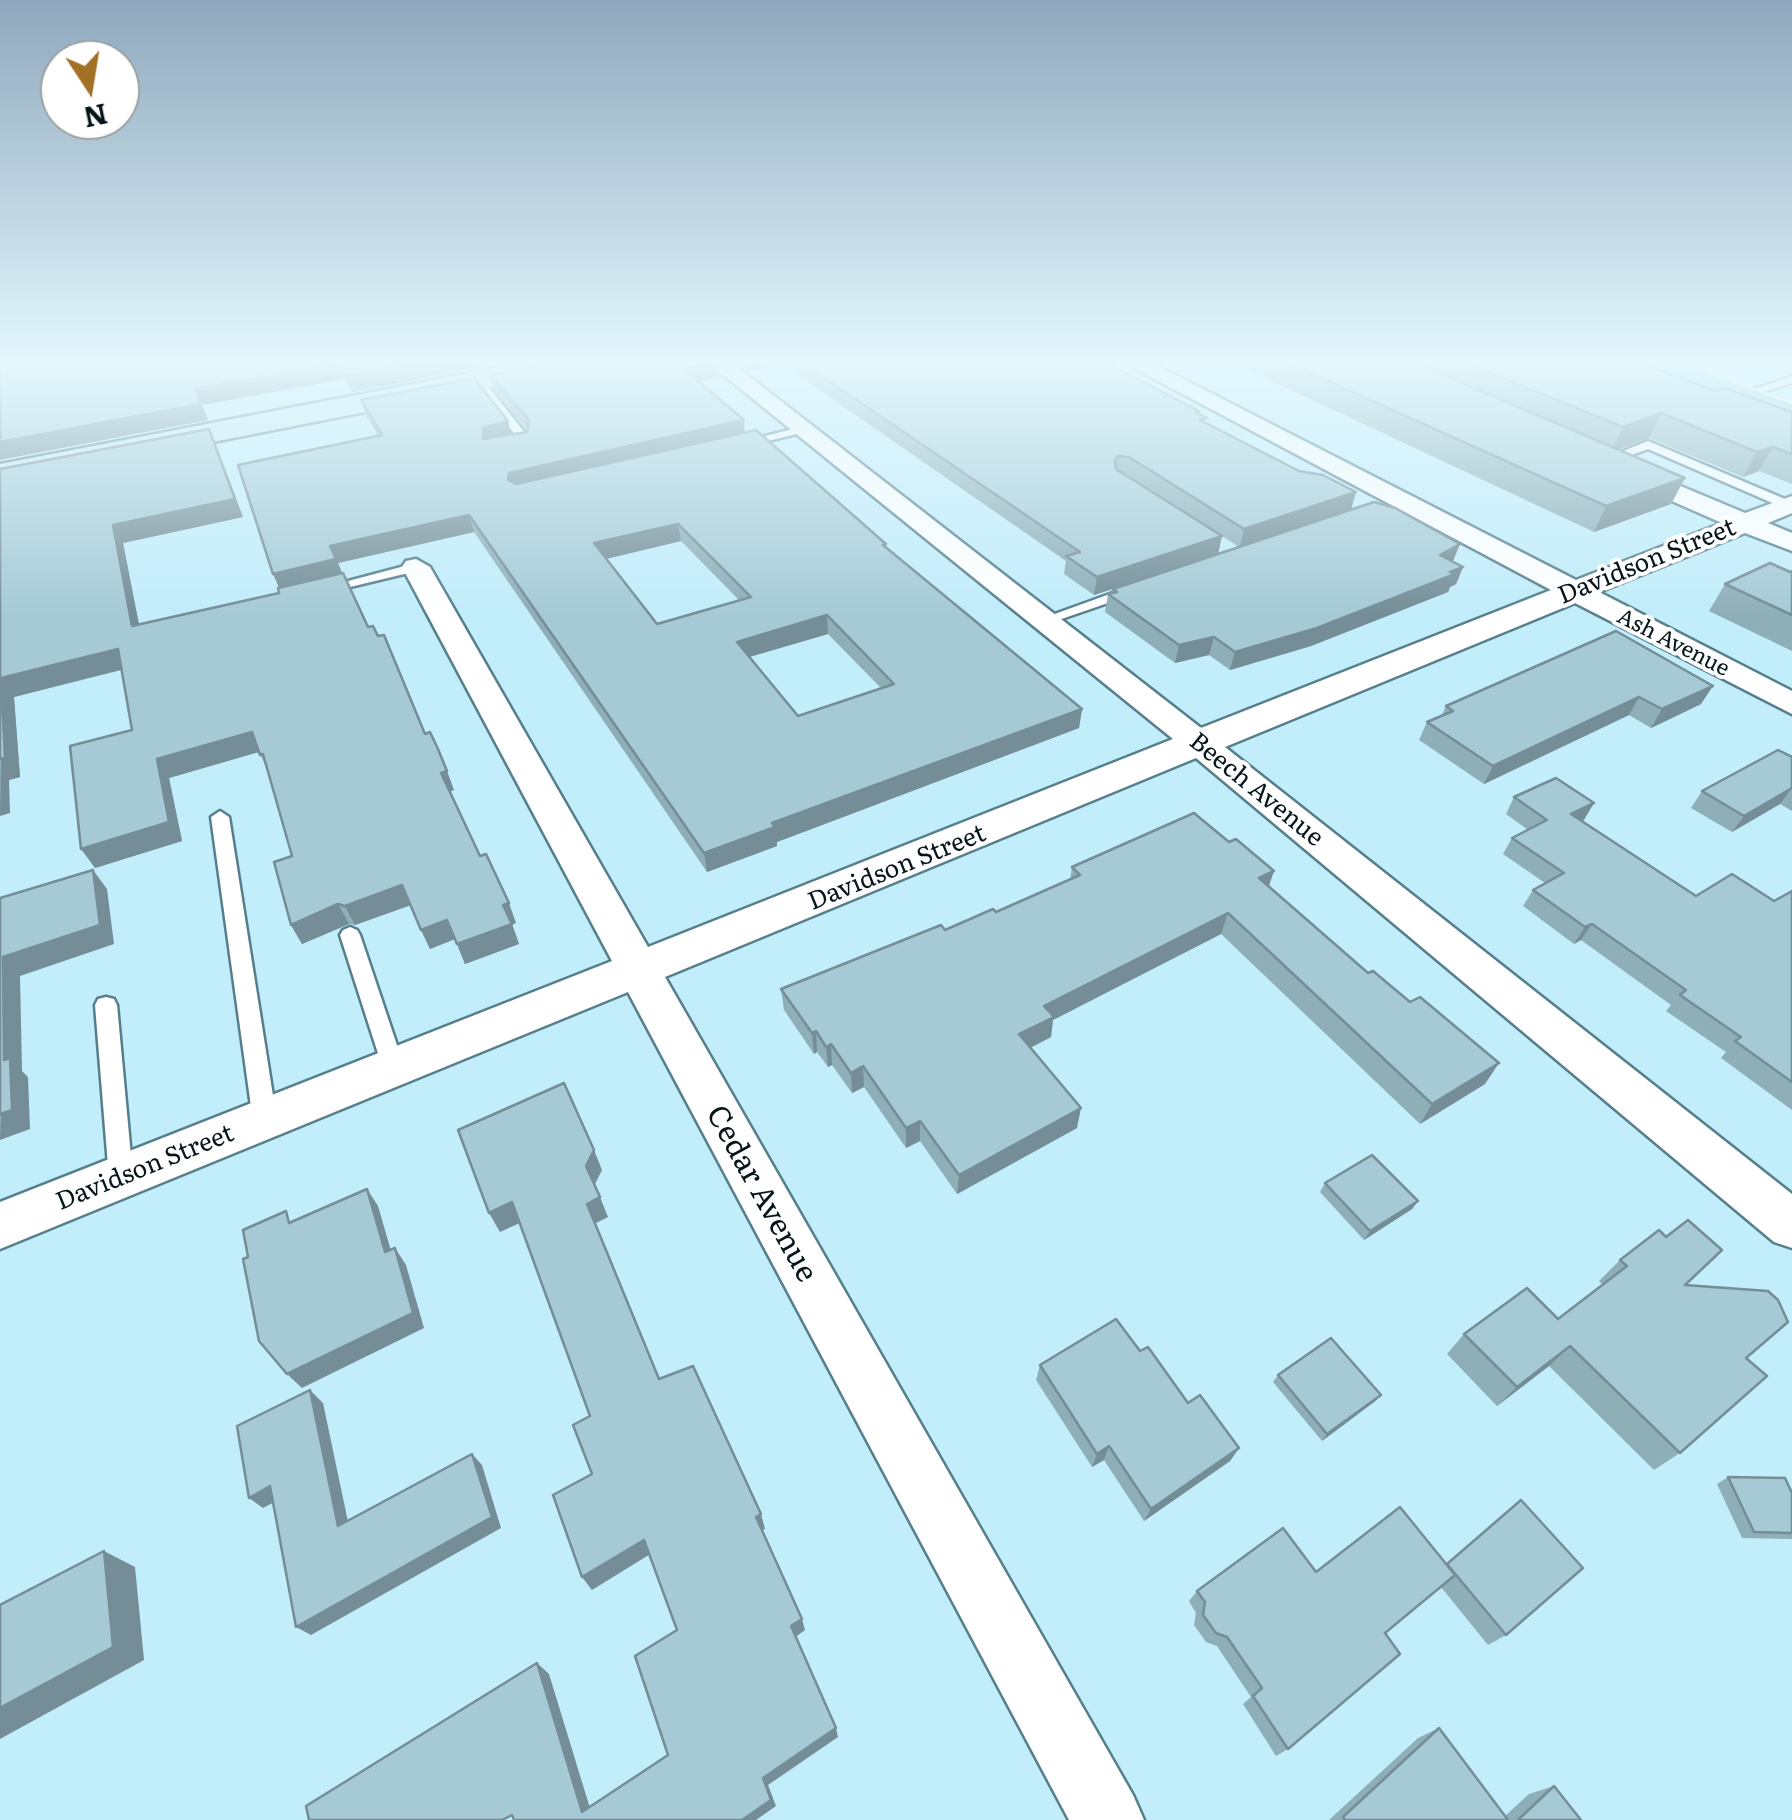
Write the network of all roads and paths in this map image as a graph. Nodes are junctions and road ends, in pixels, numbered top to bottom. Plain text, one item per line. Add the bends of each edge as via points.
1 (152, 445) edge
2 (514, 445) edge
3 (735, 445) edge
4 (820, 445) edge
5 (1284, 445) edge
6 (726, 447) edge
7 (494, 450) edge
8 (1593, 458) joint
9 (0, 474) edge
10 (1791, 517) edge
11 (1745, 523) junction
12 (416, 567) joint
13 (1149, 584) edge
14 (317, 591) edge
15 (1572, 591) junction
16 (1044, 620) junction
17 (1792, 704) edge
18 (1201, 745) junction
19 (220, 817) dead end
20 (350, 935) dead end
21 (638, 972) junction
22 (106, 1005) dead end
23 (394, 1069) junction
24 (265, 1120) junction
25 (122, 1178) junction
26 (1792, 1224) edge
27 (0, 1226) edge
28 (1108, 1820) edge

1 - 9 main road
2 - 7 lane
3 - 6 lane
4 - 16 street, Beech Avenue
5 - 15 street, Ash Avenue
8 - 10 lane via 1648,445
8 - 11 street
10 - 11 street, Davidson Street
11 - 15 street, Davidson Street
12 - 14 lane
12 - 21 street, Cedar Avenue
13 - 16 lane
15 - 17 street, Ash Avenue
15 - 18 street, Davidson Street
16 - 18 street, Beech Avenue
18 - 21 street, Davidson Street
18 - 26 street, Beech Avenue
19 - 24 lane
20 - 23 lane
21 - 23 street, Davidson Street
21 - 28 street, Cedar Avenue
22 - 25 lane
23 - 24 street, Davidson Street
24 - 25 street, Davidson Street
25 - 27 street, Davidson Street

